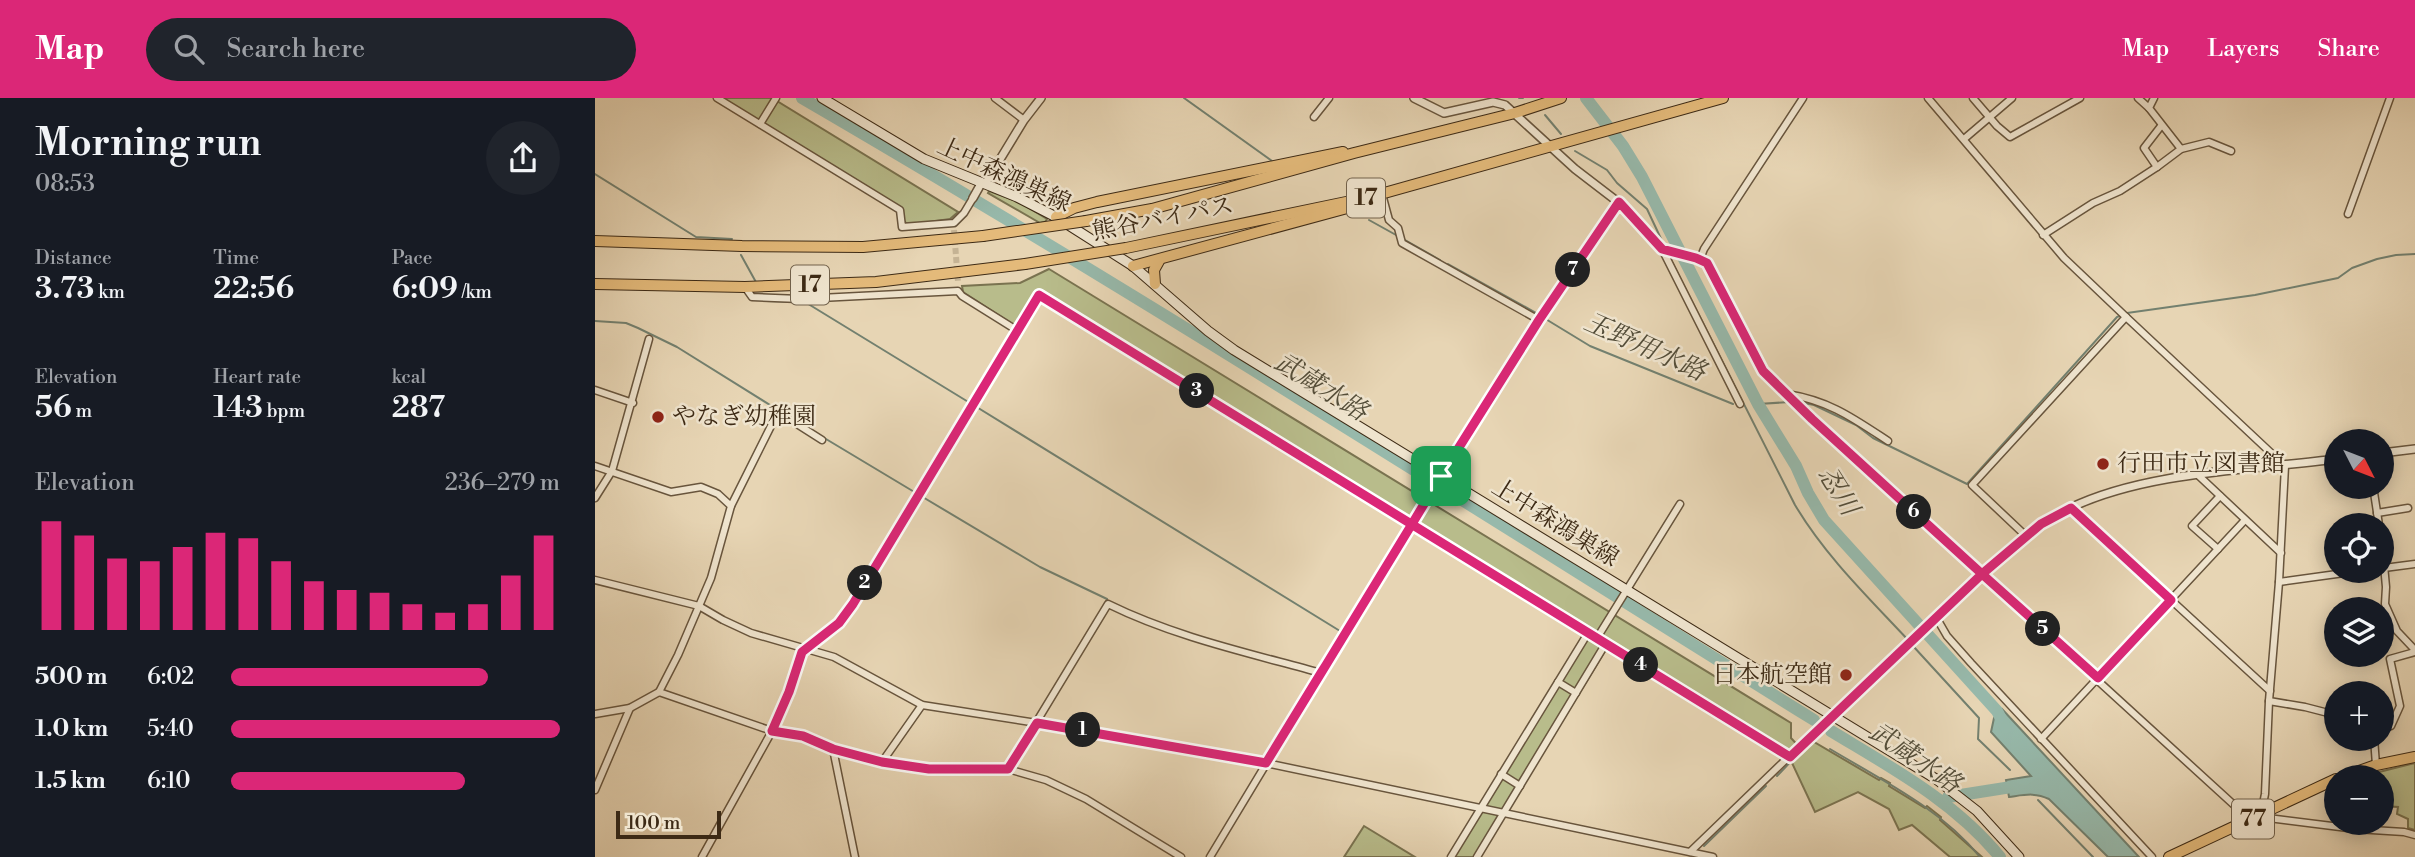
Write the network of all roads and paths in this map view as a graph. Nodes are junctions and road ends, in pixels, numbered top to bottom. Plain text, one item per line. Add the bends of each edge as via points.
1 (717, 98) edge
2 (776, 98) edge
3 (822, 98) edge
4 (995, 98) edge
5 (1041, 98) edge
6 (1329, 98) edge
7 (1414, 98) edge
8 (1561, 98) edge
9 (1723, 98) edge
10 (1803, 98) edge
11 (1928, 98) edge
12 (1973, 98) edge
13 (2012, 98) edge
14 (2080, 98) edge
15 (2138, 98) edge
16 (2154, 98) edge
17 (2390, 98) edge
18 (2149, 108) junction
19 (1515, 113) junction
20 (1314, 117) dead end
21 (1990, 118) junction
22 (1024, 120) junction
23 (760, 124) junction
24 (2161, 126) junction
25 (1964, 139) junction
26 (1550, 147) junction
27 (2181, 149) junction
28 (2231, 151) dead end
29 (1354, 153) junction
30 (2157, 167) junction
31 (983, 183) junction
32 (1383, 194) junction
33 (1370, 197) junction
34 (973, 198) joint
35 (1619, 202) junction
36 (2348, 214) dead end
37 (1056, 218) junction
38 (2043, 235) junction
39 (595, 241) edge
40 (1662, 249) junction
41 (1672, 253) joint
42 (1698, 258) junction
43 (1159, 261) junction
44 (1133, 266) junction
45 (958, 282) tunnel mouth
46 (595, 284) edge
47 (1155, 284) junction
48 (745, 287) junction
49 (958, 291) junction
50 (2126, 317) junction
51 (1539, 320) junction
52 (1018, 331) junction
53 (649, 339) dead end
54 (595, 390) edge
55 (1785, 393) junction
56 (633, 403) junction
57 (1740, 404) dead end
58 (821, 440) dead end
59 (1888, 441) dead end
60 (2415, 449) edge
61 (2394, 452) edge
62 (2324, 461) edge
63 (595, 466) edge
64 (2285, 466) junction
65 (612, 471) junction
66 (2198, 475) junction
67 (1439, 479) junction
68 (2220, 496) junction
69 (595, 498) edge
70 (2375, 499) edge
71 (1680, 504) dead end
72 (731, 506) junction
73 (2071, 508) junction
74 (2408, 508) dead end
75 (2377, 513) joint
76 (2245, 520) junction
77 (1412, 524) junction
78 (2026, 536) junction
79 (2218, 549) junction
80 (2281, 553) junction
81 (2415, 564) edge
82 (2394, 567) edge
83 (1982, 574) junction
84 (2324, 576) edge
85 (595, 580) edge
86 (2279, 582) junction
87 (2384, 583) edge
88 (1624, 592) junction
89 (2171, 600) junction
90 (699, 606) junction
91 (1935, 619) junction
92 (1588, 633) junction
93 (1597, 638) junction
94 (1606, 643) junction
95 (806, 648) junction
96 (2415, 651) edge
97 (1321, 673) junction
98 (2098, 678) junction
99 (1558, 682) junction
100 (2270, 691) junction
101 (659, 692) junction
102 (1576, 693) junction
103 (2269, 701) junction
104 (922, 705) junction
105 (631, 708) junction
106 (2324, 712) edge
107 (595, 714) edge
108 (1830, 717) junction
109 (2394, 719) edge
110 (1037, 723) junction
111 (772, 731) junction
112 (2041, 739) junction
113 (833, 749) junction
114 (2375, 751) edge
115 (1790, 757) junction
116 (2415, 757) edge
117 (882, 762) junction
118 (1266, 763) junction
119 (2376, 765) joint
120 (1008, 769) junction
121 (1501, 774) junction
122 (2324, 785) edge
123 (1520, 786) junction
124 (595, 790) edge
125 (1480, 808) junction
126 (1504, 813) junction
127 (2260, 816) junction
128 (2415, 835) edge
129 (1694, 855) edge
130 (702, 857) edge
131 (855, 857) edge
132 (1181, 857) edge
133 (1210, 857) edge
134 (1451, 857) edge
135 (1477, 857) edge
136 (1713, 857) edge
137 (2019, 857) edge
138 (2152, 857) edge
139 (2169, 857) edge

1 - 23 street
2 - 23 street
3 - 31 main road, 上中森鴻巣線 via 915,154
4 - 22 street
5 - 22 street
6 - 20 street
7 - 19 street via 1444,113 1493,102
8 - 19 main road, 熊谷バイパス / 17
9 - 26 main road, 熊谷バイパス / 17
10 - 42 street
11 - 25 street
12 - 21 street
13 - 21 street
14 - 21 street via 2010,137
15 - 18 street
16 - 18 street
17 - 36 street
18 - 24 street
19 - 26 street
19 - 29 main road, 熊谷バイパス / 17
21 - 25 street
22 - 31 street
23 - 34 street via 899,209 902,227 954,226
24 - 27 street
24 - 30 street via 2144,148
25 - 38 street
26 - 32 main road, 熊谷バイパス / 17
26 - 35 street
27 - 28 street via 2209,142
27 - 30 street
29 - 37 main road, 17 via 1336,152 1097,202
29 - 39 main road, 熊谷バイパス / 17, bridge via 1152,209 983,236 863,247
30 - 38 street
31 - 34 street
31 - 37 main road, 上中森鴻巣線
32 - 33 main road, 熊谷バイパス / 17
32 - 51 street via 1389,220 1398,228 1402,243
33 - 43 main road, 17 via 1348,209
33 - 48 main road, 熊谷バイパス / 17, bridge via 1126,248 1025,264 876,282
35 - 40 street
35 - 51 street
37 - 44 main road, 上中森鴻巣線
38 - 50 street
40 - 41 street
40 - 57 street
41 - 42 street
42 - 55 street via 1715,276 1763,371
43 - 44 main road, 17
43 - 47 main road
44 - 47 main road, 上中森鴻巣線
45 - 49 street
46 - 48 main road, 熊谷バイパス / 17
47 - 67 main road, 上中森鴻巣線 via 1234,350
48 - 49 street via 752,297 800,299
49 - 52 street
50 - 64 street
50 - 78 street via 1972,485
51 - 67 street
52 - 77 street via 1039,295
52 - 95 street via 853,604 839,623
53 - 56 street
54 - 56 street
55 - 59 street via 1840,409
55 - 83 street
56 - 65 street
58 - 72 street via 778,412
60 - 61 street
62 - 64 street
63 - 65 street
64 - 66 street
64 - 80 street
65 - 69 street
65 - 72 street via 671,492 701,487
66 - 68 street
66 - 73 street via 2108,493
67 - 77 street
67 - 88 main road, 上中森鴻巣線
68 - 76 street
68 - 79 street via 2192,526
70 - 75 street
71 - 88 street
72 - 90 street
73 - 78 street
73 - 89 street
74 - 75 street
76 - 79 street
76 - 80 street
77 - 92 street
77 - 97 street
78 - 83 street
79 - 89 street
80 - 86 street
81 - 82 street
83 - 91 street
83 - 98 street
84 - 86 street
85 - 90 street
86 - 100 street
87 - 96 street via 2389,616
88 - 93 street
88 - 108 main road, 上中森鴻巣線
89 - 98 street
89 - 100 street
90 - 95 street via 751,633
90 - 101 street
91 - 108 street
91 - 112 street
92 - 93 street
92 - 99 street
93 - 94 street
94 - 102 street
94 - 115 street
95 - 104 street via 834,657
95 - 111 street
96 - 109 street via 2390,659 2400,706
97 - 110 street via 1185,635 1108,604
97 - 118 street
98 - 112 street
98 - 127 street via 2245,815
99 - 102 street
99 - 121 street
100 - 103 street
101 - 105 street
101 - 111 street
102 - 123 street
103 - 106 street
103 - 127 street
104 - 110 street
104 - 117 street
105 - 107 street
105 - 124 street
108 - 115 street
108 - 137 main road, 上中森鴻巣線 via 1947,786
110 - 118 street
110 - 120 street
111 - 113 street via 803,736
111 - 130 street
112 - 138 street
113 - 117 street
113 - 131 street
114 - 119 street
115 - 129 street
116 - 119 main road
117 - 120 street via 929,769
118 - 125 street
118 - 133 street
120 - 132 street via 1086,799
121 - 123 street
121 - 125 street
122 - 127 main road, 77
123 - 126 street
125 - 126 street
125 - 134 street
126 - 129 street
126 - 135 street
127 - 128 street
127 - 139 main road, 77
129 - 136 street

